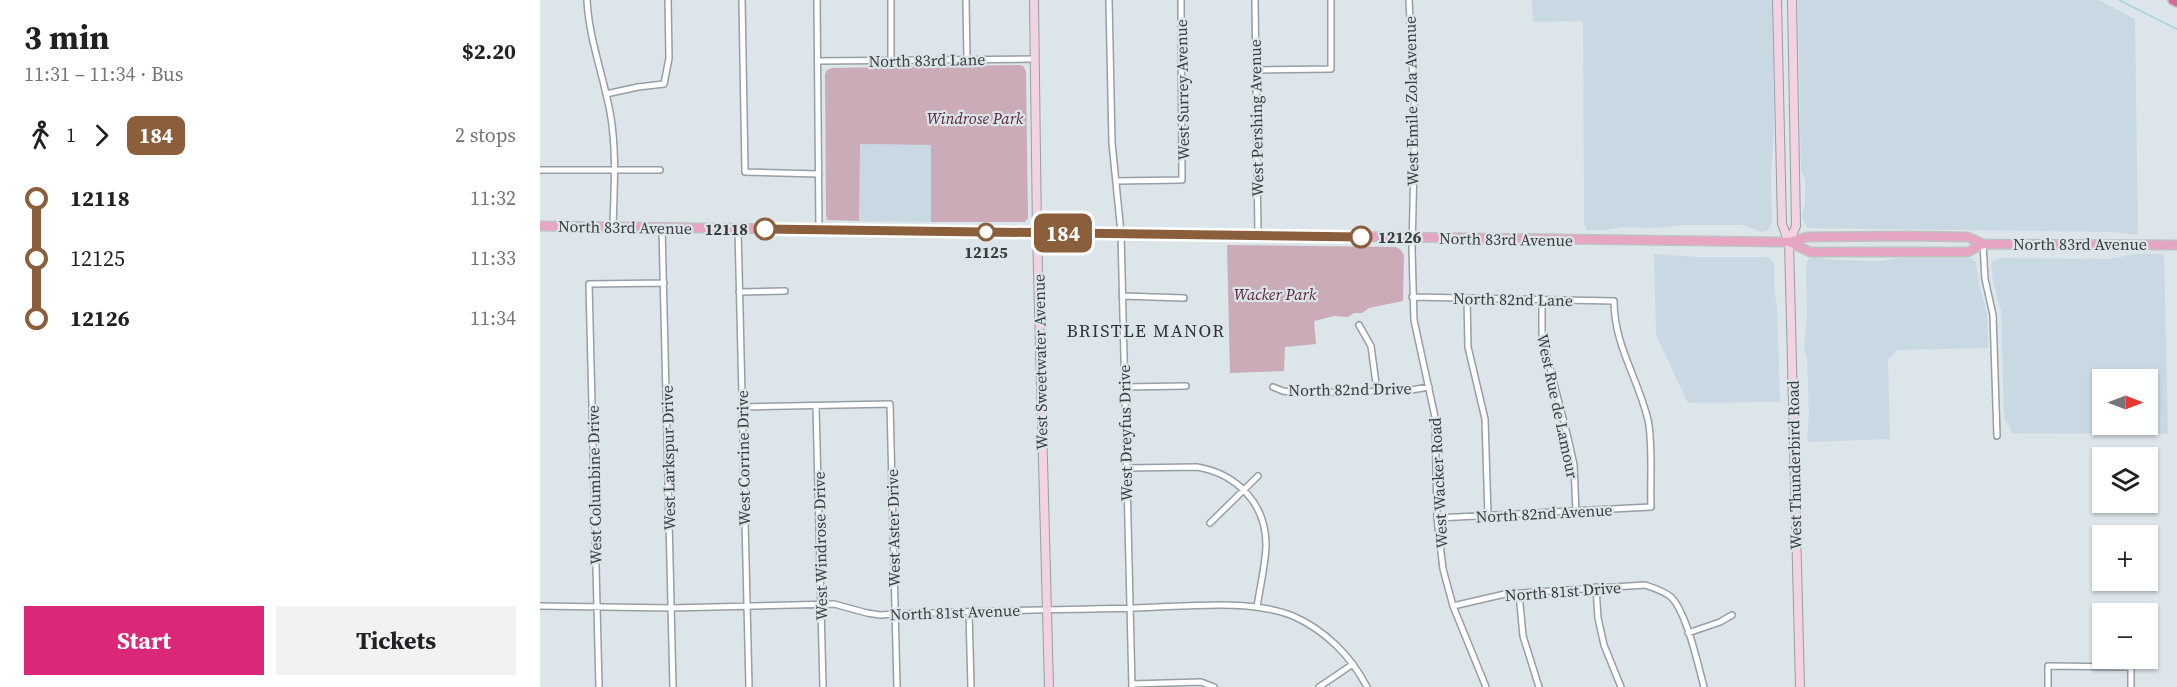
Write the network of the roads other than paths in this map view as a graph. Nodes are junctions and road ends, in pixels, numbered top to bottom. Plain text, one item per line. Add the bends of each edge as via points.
1 (587, 0) edge
2 (668, 0) edge
3 (742, 0) edge
4 (817, 0) edge
5 (891, 0) edge
6 (966, 0) edge
7 (1034, 0) edge
8 (1109, 0) edge
9 (1181, 0) edge
10 (1255, 0) edge
11 (1331, 0) edge
12 (1409, 0) edge
13 (1777, 0) edge
14 (1792, 0) edge
15 (1035, 59) junction
16 (967, 60) junction
17 (818, 61) junction
18 (891, 61) junction
19 (1256, 70) junction
20 (606, 94) junction
21 (540, 170) edge
22 (614, 170) junction
23 (660, 170) dead end
24 (819, 174) junction
25 (1116, 181) junction
26 (540, 226) edge
27 (614, 227) junction
28 (662, 228) junction
29 (738, 229) junction
30 (819, 230) junction
31 (1037, 233) junction
32 (1121, 233) junction
33 (1258, 235) junction
34 (1413, 238) junction
35 (1789, 242) junction
36 (1983, 244) junction
37 (2177, 245) edge
38 (664, 283) junction
39 (785, 291) dead end
40 (739, 292) junction
41 (1122, 296) junction
42 (1412, 297) junction
43 (1185, 298) dead end
44 (1467, 298) junction
45 (1542, 300) junction
46 (1359, 325) dead end
47 (1186, 386) dead end
48 (1124, 387) junction
49 (1273, 387) dead end
50 (1429, 387) junction
51 (1377, 391) junction
52 (816, 406) junction
53 (742, 407) junction
54 (1996, 436) dead end
55 (1126, 468) junction
56 (1258, 476) dead end
57 (1245, 490) junction
58 (1651, 507) joint
59 (1576, 512) junction
60 (1488, 516) junction
61 (1437, 518) junction
62 (1210, 523) dead end
63 (1596, 588) junction
64 (1519, 593) junction
65 (821, 603) junction
66 (540, 606) edge
67 (747, 606) junction
68 (1453, 606) junction
69 (597, 607) junction
70 (1257, 607) junction
71 (671, 608) junction
72 (1130, 608) junction
73 (1047, 610) junction
74 (969, 612) junction
75 (895, 614) junction
76 (1732, 615) dead end
77 (1688, 633) junction
78 (1353, 664) junction
79 (1132, 685) edge
80 (599, 687) edge
81 (674, 687) edge
82 (749, 687) edge
83 (823, 687) edge
84 (897, 687) edge
85 (971, 687) edge
86 (1049, 687) edge
87 (1214, 687) edge
88 (1319, 687) edge
89 (1367, 687) edge
90 (1486, 687) edge
91 (1539, 687) edge
92 (1621, 687) edge
93 (1704, 687) edge
94 (1800, 687) edge
95 (2048, 687) edge
96 (2131, 687) edge

1 - 20 street via 591,40
2 - 20 street via 669,58 664,84
3 - 24 street via 746,172
4 - 17 street
5 - 18 street
6 - 16 street
7 - 15 main road, West Sweetwater Avenue
8 - 25 street, West Dreyfus Drive
9 - 25 street, West Surrey Avenue via 1182,180
10 - 19 street, West Pershing Avenue
11 - 19 street via 1331,69
12 - 34 street, West Emile Zola Avenue via 1415,118
13 - 35 main road, West Thunderbird Road via 1782,224
14 - 35 main road, West Thunderbird Road via 1796,226
15 - 16 street, North 83rd Lane
15 - 31 main road, West Sweetwater Avenue
16 - 18 street, North 83rd Lane
17 - 18 street, North 83rd Lane
17 - 24 street
19 - 33 street, West Pershing Avenue
20 - 22 street
21 - 22 street
22 - 23 street
22 - 27 street
24 - 30 street
25 - 32 street, West Dreyfus Drive
26 - 27 main road, North 83rd Avenue
27 - 28 main road, North 83rd Avenue
28 - 29 main road, North 83rd Avenue
28 - 38 street, West Larkspur Drive
29 - 30 main road, North 83rd Avenue
29 - 40 street, West Corrine Drive
30 - 31 main road, North 83rd Avenue
31 - 32 main road, North 83rd Avenue
31 - 73 main road, West Sweetwater Avenue
32 - 33 main road, North 83rd Avenue
32 - 41 street, West Dreyfus Drive
33 - 34 main road, North 83rd Avenue
34 - 35 main road, North 83rd Avenue
34 - 42 street, West Wacker Road
35 - 36 main road, North 83rd Avenue via 1807,237 1907,236 1968,237
35 - 36 main road, North 83rd Avenue via 1810,252 1968,252
35 - 94 main road, West Thunderbird Road
36 - 37 main road, North 83rd Avenue
36 - 54 street via 1984,279 1993,315
38 - 69 street, West Columbine Drive via 589,284
38 - 71 street, West Larkspur Drive
39 - 40 street
40 - 53 street, West Corrine Drive
41 - 43 street
41 - 48 street, West Dreyfus Drive
42 - 44 street, North 82nd Lane
42 - 50 street, West Wacker Road via 1416,335
44 - 45 street, North 82nd Lane
44 - 60 street via 1466,338 1485,419
45 - 58 street, North 82nd Lane via 1614,301 1618,338 1648,423
45 - 59 street, West Rue de Lamour via 1542,337 1569,438
46 - 51 street via 1371,346
47 - 48 street
48 - 55 street, West Dreyfus Drive
49 - 51 street, North 82nd Drive via 1296,393
50 - 51 street, North 82nd Drive
50 - 61 street, West Wacker Road via 1436,427
52 - 53 street
52 - 65 street, West Windrose Drive
52 - 75 street, West Aster Drive via 890,405
53 - 67 street, West Corrine Drive
55 - 57 street via 1207,469
55 - 72 street, West Dreyfus Drive
56 - 57 street
57 - 62 street
57 - 70 street via 1261,516 1265,537
58 - 59 street, North 82nd Avenue
59 - 60 street, North 82nd Avenue
60 - 61 street, North 82nd Avenue
61 - 68 street, West Wacker Road via 1443,569
63 - 64 street, North 81st Drive
63 - 77 street, North 81st Drive via 1645,585 1661,590 1682,613
63 - 92 street via 1604,645
64 - 68 street, North 81st Drive
64 - 91 street via 1523,636
65 - 67 street, North 81st Avenue
65 - 75 street, North 81st Avenue via 867,613
65 - 83 street, West Windrose Drive
66 - 69 street, North 81st Avenue
67 - 71 street, North 81st Avenue
67 - 82 street, West Corrine Drive
68 - 90 street, West Wacker Road
69 - 71 street, North 81st Avenue
69 - 80 street, West Columbine Drive
70 - 72 street, North 81st Avenue
70 - 78 street, North 81st Avenue via 1292,616 1315,628
71 - 81 street, West Larkspur Drive
72 - 73 street, North 81st Avenue
72 - 79 street, West Dreyfus Drive
73 - 74 street, North 81st Avenue
73 - 86 main road, West Sweetwater Avenue
74 - 75 street, North 81st Avenue
74 - 85 street
75 - 84 street, West Aster Drive
76 - 77 street
77 - 93 street
78 - 88 street
78 - 89 street, North 81st Avenue
79 - 87 street via 1201,682
95 - 96 street via 2048,666 2131,667

